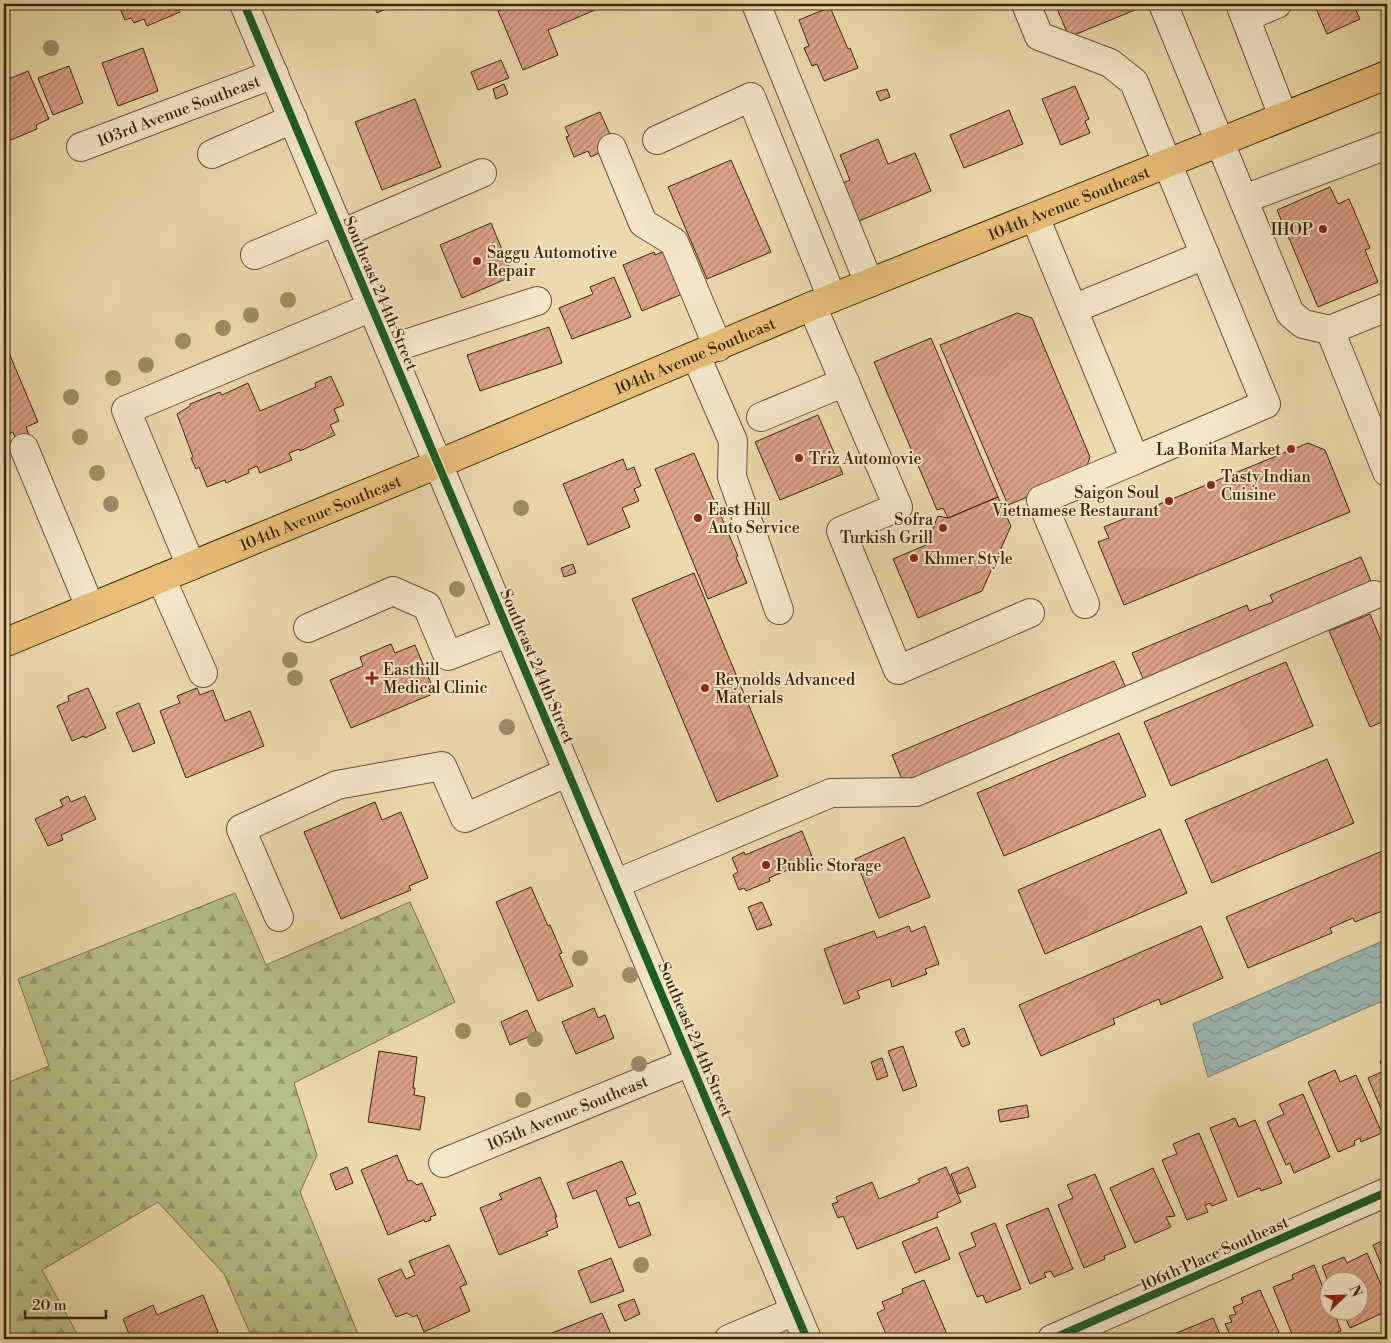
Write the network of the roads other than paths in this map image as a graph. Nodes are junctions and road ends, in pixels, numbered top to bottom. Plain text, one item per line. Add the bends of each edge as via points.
1 (244, 4) edge
2 (756, 4) edge
3 (1026, 4) edge
4 (1163, 4) edge
5 (1277, 4) edge
6 (1243, 10) edge
7 (274, 74) junction
8 (1387, 75) edge
9 (1283, 116) junction
10 (293, 120) junction
11 (657, 140) dead end
12 (1221, 141) junction
13 (1387, 146) edge
14 (81, 147) dead end
15 (612, 148) dead end
16 (212, 154) dead end
17 (1167, 163) junction
18 (482, 173) dead end
19 (1244, 199) junction
20 (1035, 217) junction
21 (338, 228) junction
22 (255, 255) dead end
23 (1205, 255) junction
24 (869, 283) junction
25 (537, 301) dead end
26 (822, 302) junction
27 (372, 307) junction
28 (1387, 307) edge
29 (1072, 309) junction
30 (1330, 330) junction
31 (390, 349) junction
32 (707, 351) junction
33 (845, 382) junction
34 (761, 416) dead end
35 (24, 448) dead end
36 (1135, 460) junction
37 (438, 464) junction
38 (1387, 472) edge
39 (192, 566) junction
40 (161, 578) junction
41 (1374, 595) dead end
42 (1085, 604) dead end
43 (90, 608) junction
44 (779, 610) dead end
45 (1030, 613) dead end
46 (308, 628) dead end
47 (509, 632) junction
48 (4, 643) edge
49 (203, 673) dead end
50 (568, 772) junction
51 (615, 884) junction
52 (280, 917) dead end
53 (690, 1062) junction
54 (443, 1164) dead end
55 (1387, 1192) edge
56 (795, 1311) junction
57 (729, 1339) edge
58 (807, 1339) edge
59 (1052, 1339) edge

1 - 7 street, Southeast 244th Street
2 - 24 street
3 - 17 street via 1040,36 1110,63 1134,82
4 - 12 street
5 - 6 street
6 - 9 street
7 - 10 street, Southeast 244th Street
7 - 14 street, 103rd Avenue Southeast
8 - 9 main road, 104th Avenue Southeast
9 - 12 main road, 104th Avenue Southeast
10 - 16 street
10 - 21 street, Southeast 244th Street
11 - 26 street via 751,97
12 - 17 main road, 104th Avenue Southeast
12 - 19 street
13 - 19 street
15 - 32 street via 643,223 674,242
17 - 20 main road, 104th Avenue Southeast
17 - 23 street
18 - 21 street
19 - 30 street via 1290,313 1303,324
20 - 24 main road, 104th Avenue Southeast
20 - 29 street
21 - 22 street
21 - 27 street, Southeast 244th Street
23 - 29 street
23 - 36 street via 1266,404
24 - 26 main road, 104th Avenue Southeast
25 - 31 street
26 - 32 main road, 104th Avenue Southeast
26 - 33 street
27 - 31 street, Southeast 244th Street
27 - 39 street via 126,410
28 - 30 street
29 - 36 street
30 - 38 street
31 - 37 street, Southeast 244th Street
32 - 37 main road, 104th Avenue Southeast
32 - 44 street via 733,441 732,477
33 - 34 street
33 - 45 street via 898,507 841,531 898,670
35 - 43 street
36 - 42 street via 1041,500
37 - 39 main road, 104th Avenue Southeast
37 - 47 street, Southeast 244th Street
39 - 40 main road, 104th Avenue Southeast
40 - 43 main road, 104th Avenue Southeast
40 - 49 street
41 - 51 street via 916,792 831,793
43 - 48 main road, 104th Avenue Southeast
46 - 47 street via 392,591 427,606 448,656
47 - 50 street, Southeast 244th Street
50 - 51 street, Southeast 244th Street
50 - 52 street via 465,818 442,766 337,786 241,828
51 - 53 street, Southeast 244th Street
53 - 54 street, 105th Avenue Southeast
53 - 56 street, Southeast 244th Street
55 - 59 street, 106th Place Southeast
56 - 57 street
56 - 58 street, Southeast 244th Street

